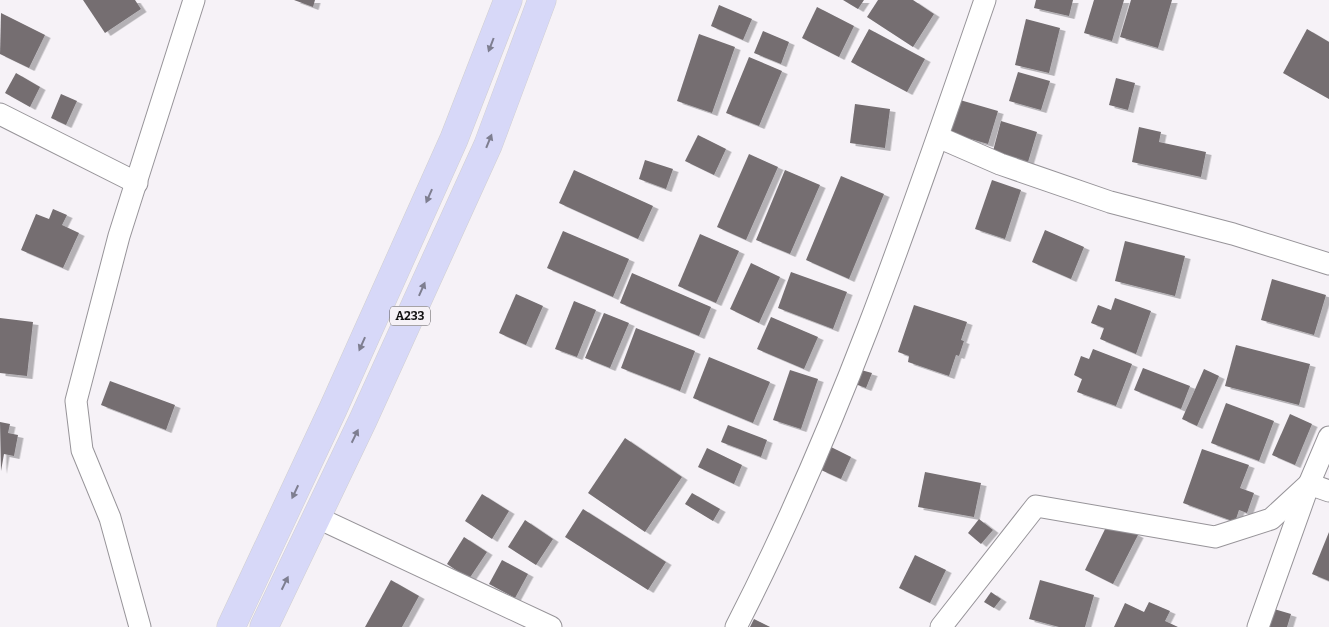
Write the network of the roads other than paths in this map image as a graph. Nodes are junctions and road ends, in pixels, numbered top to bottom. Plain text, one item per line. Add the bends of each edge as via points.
1 (194, 0) edge
2 (508, 0) edge
3 (542, 0) edge
4 (985, 0) edge
5 (0, 114) edge
6 (938, 137) junction
7 (137, 183) junction
8 (1329, 264) edge
9 (1329, 437) edge
10 (1309, 484) junction
11 (1329, 491) edge
12 (316, 517) junction
13 (140, 627) edge
14 (231, 627) edge
15 (264, 627) edge
16 (551, 627) edge
17 (736, 627) edge
18 (941, 627) edge
19 (1258, 627) edge

1 - 7 street
2 -> 14 highway, A233 via 454,139
12 -> 3 highway, A233 via 488,145
4 - 6 street
5 - 7 street
6 - 8 street via 1000,164 1110,202 1233,234
6 - 17 street via 835,410
7 - 13 street via 119,236 76,401 82,450 110,518
9 - 10 street
10 - 11 street
10 - 18 street via 1270,519 1215,537 1036,506
10 - 19 street
15 -> 12 highway, A233
12 - 16 street

